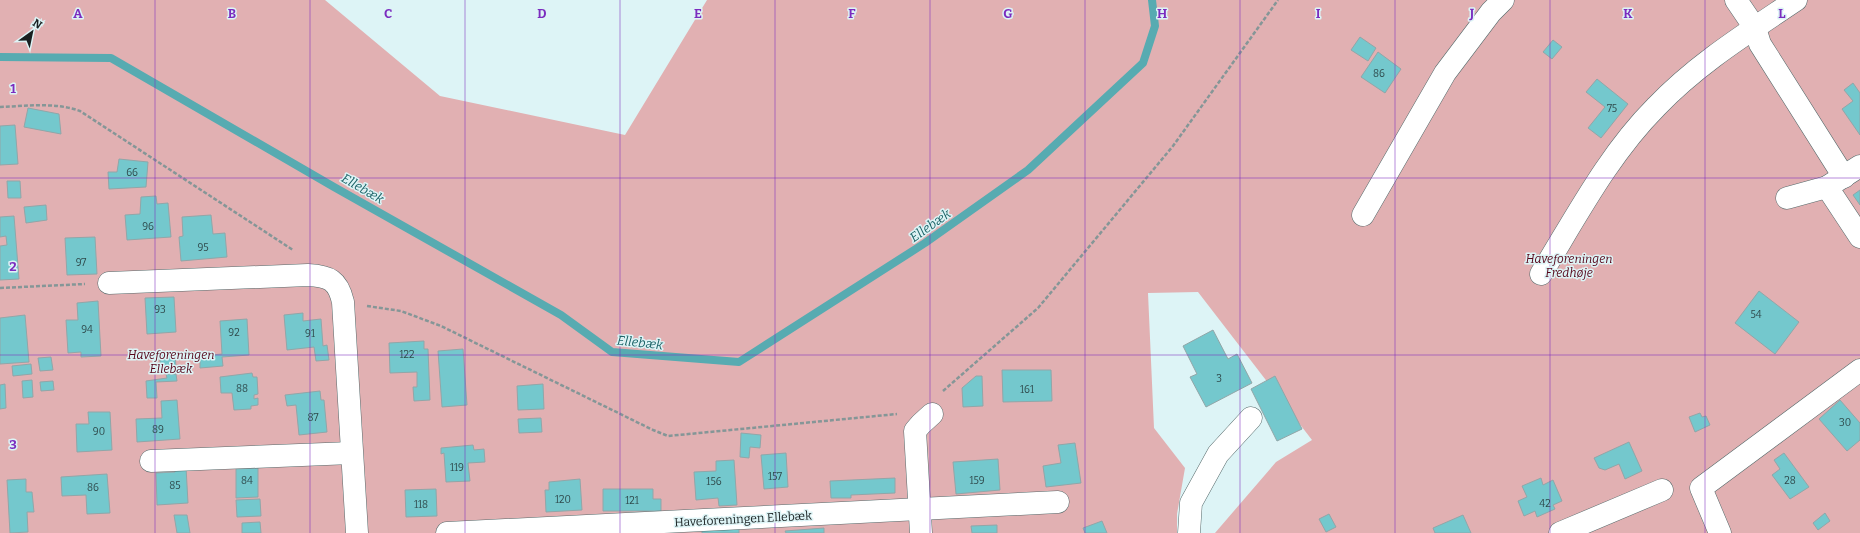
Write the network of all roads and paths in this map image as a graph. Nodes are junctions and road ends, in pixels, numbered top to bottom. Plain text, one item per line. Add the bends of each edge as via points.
1 (1278, 0) edge
2 (1503, 0) edge
3 (1736, 0) edge
4 (1796, 0) edge
5 (1755, 28) junction
6 (0, 107) edge
7 (1844, 177) edge
8 (1787, 198) dead end
9 (1363, 215) dead end
10 (1860, 237) edge
11 (294, 250) dead end
12 (1541, 274) dead end
13 (109, 283) joint
14 (0, 288) edge
15 (343, 302) junction
16 (1860, 370) edge
17 (941, 392) dead end
18 (932, 414) dead end
19 (1251, 418) dead end
20 (915, 431) junction
21 (351, 453) junction
22 (151, 461) dead end
23 (1662, 490) dead end
24 (1058, 502) dead end
25 (919, 510) junction
26 (357, 533) edge
27 (447, 533) edge
28 (921, 533) edge
29 (1189, 533) edge
30 (1560, 533) edge
31 (1720, 533) edge

1 - 17 path via 1173,146 1038,308
2 - 9 lane via 1490,12 1445,73
3 - 5 lane
4 - 5 lane
5 - 7 lane via 1760,44
5 - 12 lane via 1700,66 1655,107 1606,168
6 - 11 path via 70,107
7 - 8 lane
7 - 10 lane
13 - 14 path
13 - 15 lane via 322,276 332,280 340,289
15 - 20 path via 401,311 422,318 668,436 892,413 905,418
15 - 21 lane
16 - 31 lane via 1701,488
18 - 20 lane
19 - 29 lane via 1218,454 1191,504
20 - 25 lane
21 - 22 lane
21 - 26 lane
23 - 30 lane
24 - 25 lane, Haveforeningen Ellebæk
25 - 27 lane, Haveforeningen Ellebæk
25 - 28 lane

